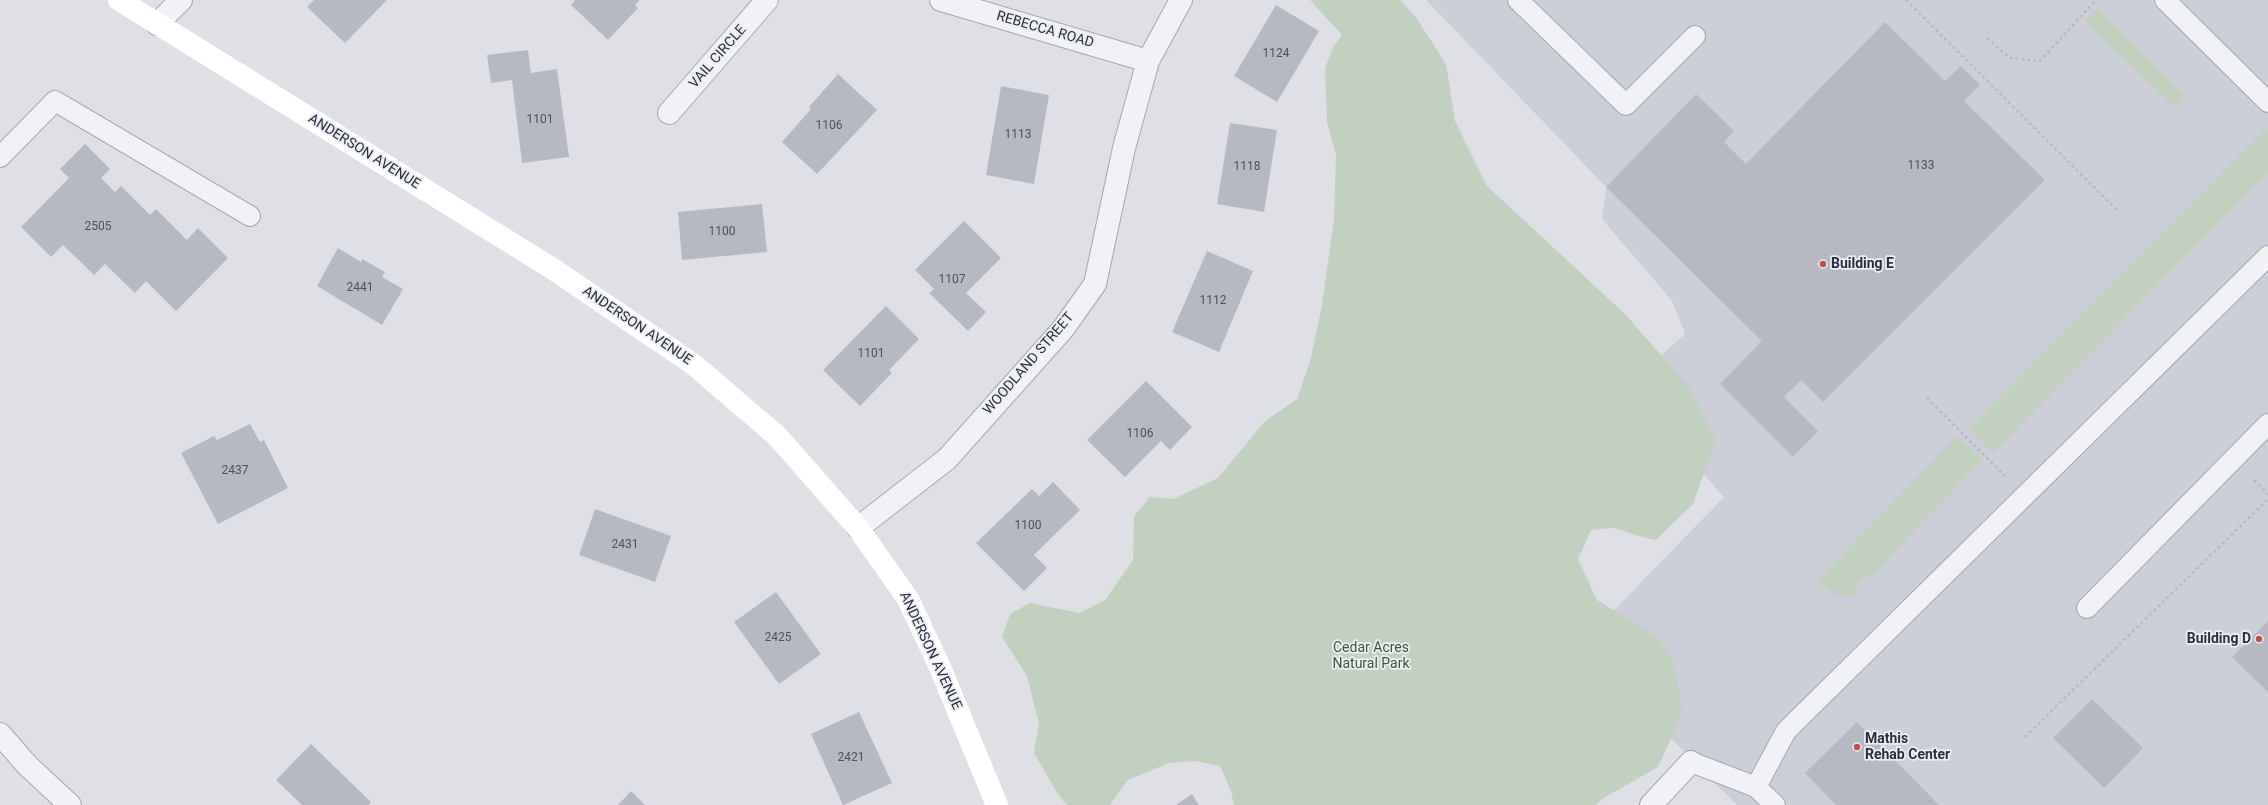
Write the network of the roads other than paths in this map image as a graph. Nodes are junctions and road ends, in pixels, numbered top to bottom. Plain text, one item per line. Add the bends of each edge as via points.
1 (120, 0) edge
2 (181, 0) edge
3 (767, 0) edge
4 (941, 0) edge
5 (1181, 0) edge
6 (1518, 0) edge
7 (2165, 0) edge
8 (157, 24) junction
9 (1695, 36) dead end
10 (1148, 60) junction
11 (2268, 102) edge
12 (670, 113) dead end
13 (0, 157) edge
14 (250, 216) dead end
15 (2268, 256) edge
16 (2268, 424) edge
17 (858, 528) junction
18 (2087, 608) dead end
19 (0, 734) edge
20 (1691, 762) joint
21 (1756, 787) junction
22 (70, 805) edge
23 (997, 805) edge
24 (1651, 805) edge
25 (1775, 805) edge

1 - 8 main road, ANDERSON AVENUE
2 - 8 street
3 - 12 street, VAIL CIRCLE
4 - 10 street, REBECCA ROAD
5 - 10 street, WOODLAND STREET
6 - 9 lane via 1626,105
7 - 11 lane
8 - 17 main road, ANDERSON AVENUE via 553,269 693,364 776,436
10 - 17 street, WOODLAND STREET via 1124,148 1095,284 1063,329 947,459
13 - 14 lane via 55,101
15 - 21 lane via 1786,731
16 - 18 lane
17 - 23 main road, ANDERSON AVENUE via 908,599 939,665
19 - 22 street via 27,765
20 - 21 lane
20 - 24 street
21 - 25 lane

